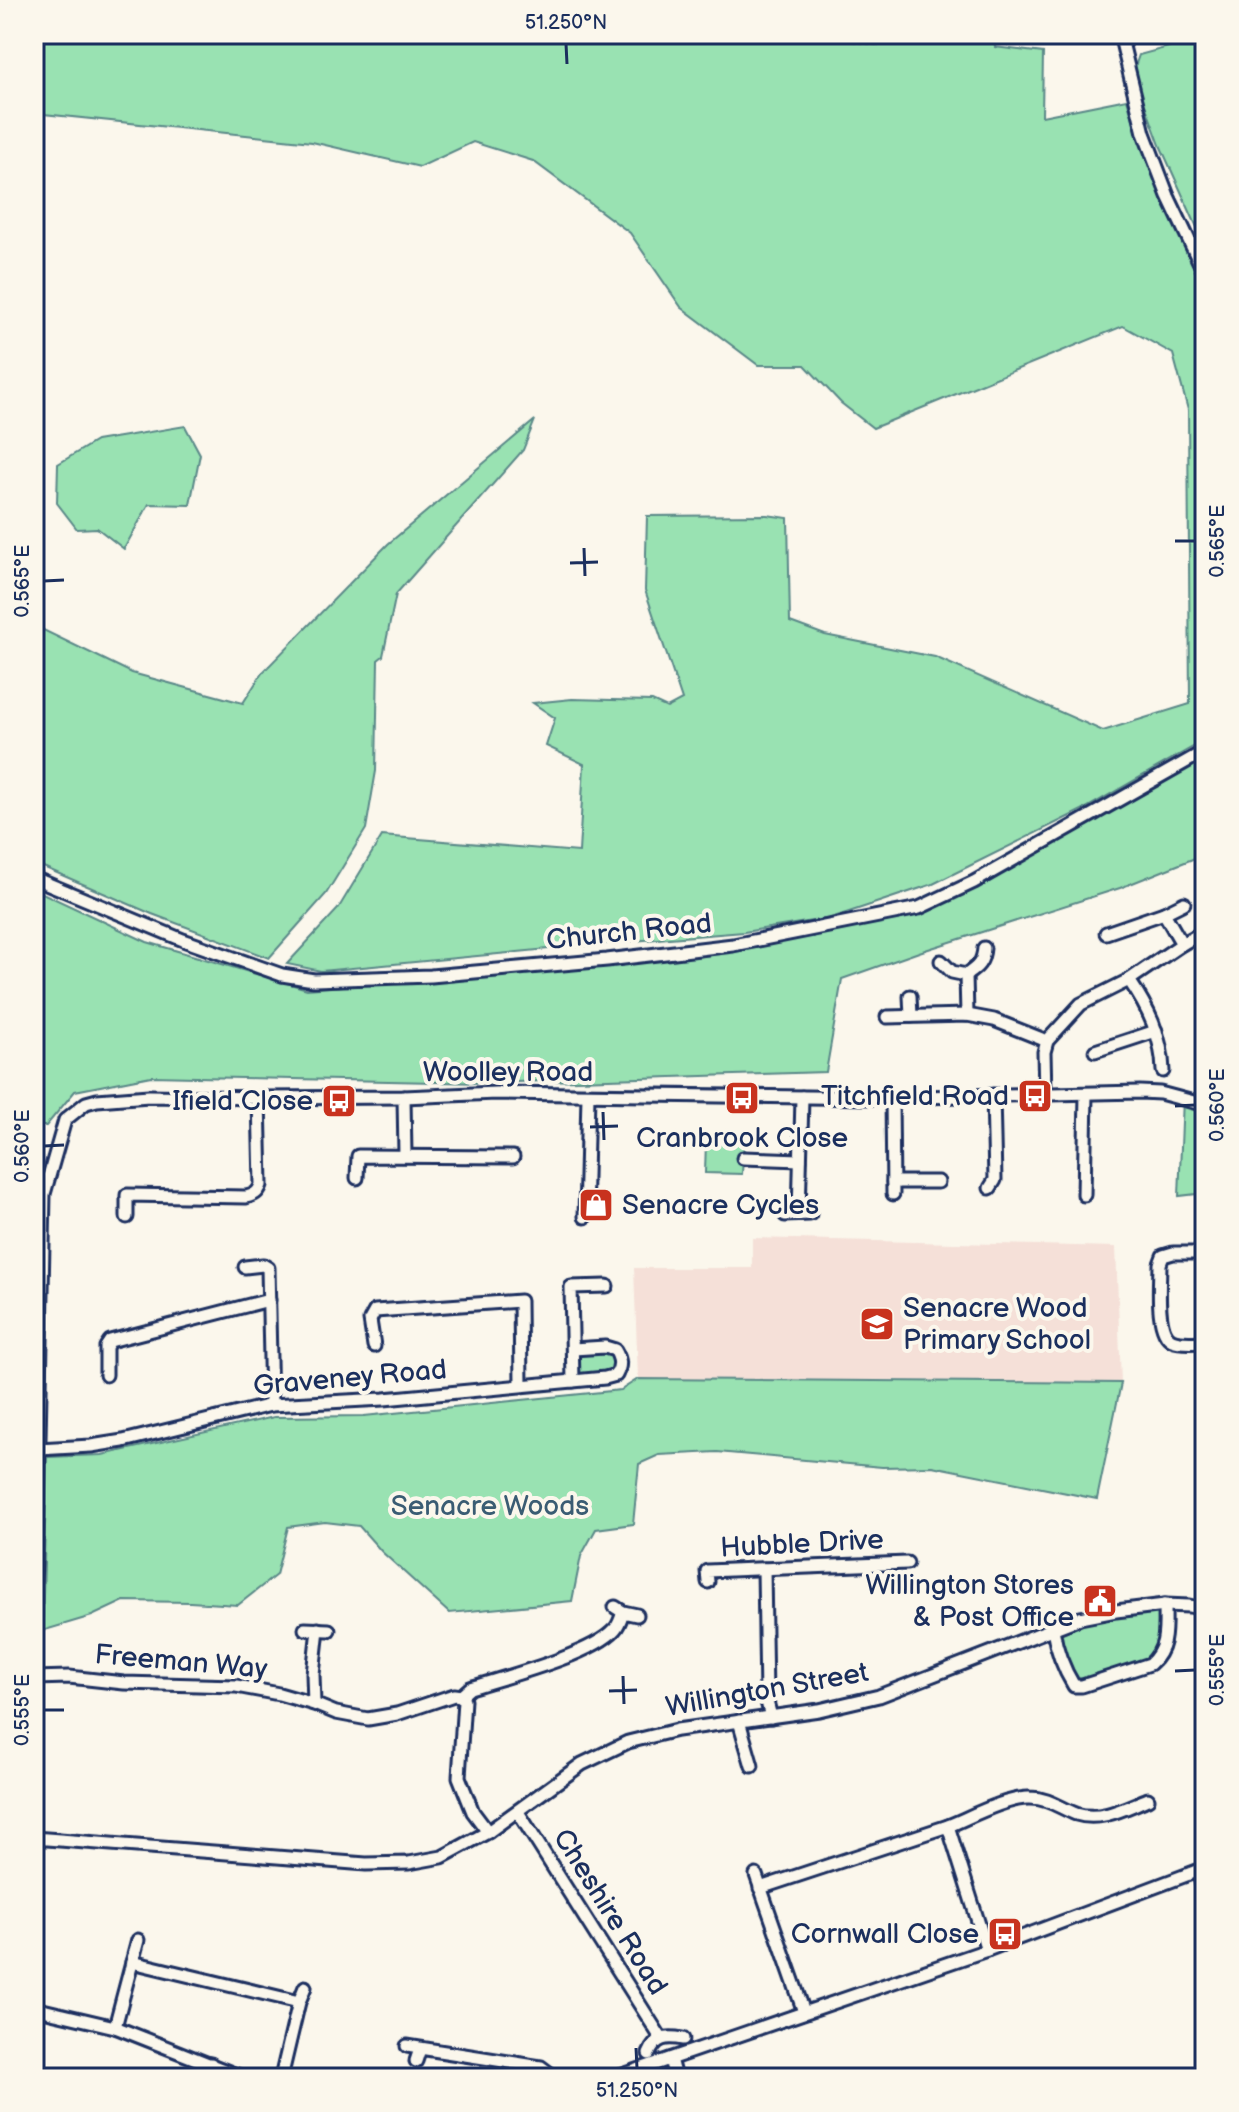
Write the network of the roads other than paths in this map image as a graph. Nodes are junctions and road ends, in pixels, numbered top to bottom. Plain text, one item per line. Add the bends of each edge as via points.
1 (1120, 34) edge
2 (1205, 274) edge
3 (1205, 751) edge
4 (34, 878) edge
5 (1184, 903) dead end
6 (1164, 913) junction
7 (1126, 926) junction
8 (1205, 931) edge
9 (1106, 933) dead end
10 (1133, 940) dead end
11 (1182, 944) junction
12 (984, 948) dead end
13 (941, 961) dead end
14 (966, 975) junction
15 (1129, 980) junction
16 (910, 996) dead end
17 (967, 1015) junction
18 (911, 1016) junction
19 (887, 1017) dead end
20 (1156, 1031) junction
21 (1047, 1041) junction
22 (1095, 1051) dead end
23 (1163, 1071) dead end
24 (1045, 1093) junction
25 (1086, 1094) junction
26 (588, 1095) junction
27 (993, 1095) junction
28 (404, 1097) junction
29 (802, 1097) junction
30 (892, 1097) junction
31 (259, 1098) junction
32 (1205, 1105) edge
33 (405, 1155) junction
34 (513, 1157) dead end
35 (743, 1158) dead end
36 (800, 1160) junction
37 (357, 1178) dead end
38 (938, 1182) dead end
39 (990, 1188) dead end
40 (1084, 1195) dead end
41 (785, 1215) dead end
42 (127, 1217) dead end
43 (585, 1217) dead end
44 (1205, 1253) edge
45 (245, 1267) dead end
46 (607, 1286) dead end
47 (269, 1300) junction
48 (1205, 1342) edge
49 (374, 1346) dead end
50 (573, 1349) junction
51 (37, 1365) edge
52 (106, 1375) dead end
53 (573, 1381) junction
54 (521, 1385) junction
55 (271, 1405) junction
56 (38, 1449) junction
57 (907, 1563) dead end
58 (764, 1569) junction
59 (708, 1582) dead end
60 (34, 1584) edge
61 (1165, 1605) junction
62 (1205, 1609) edge
63 (637, 1615) dead end
64 (317, 1629) dead end
65 (1053, 1629) junction
66 (34, 1678) edge
67 (461, 1696) junction
68 (314, 1704) junction
69 (771, 1717) junction
70 (739, 1721) junction
71 (752, 1766) dead end
72 (1130, 1791) dead end
73 (1148, 1799) dead end
74 (1135, 1804) junction
75 (518, 1812) junction
76 (948, 1826) junction
77 (488, 1832) junction
78 (34, 1838) edge
79 (1202, 1870) edge
80 (756, 1875) dead end
81 (760, 1888) junction
82 (1205, 1894) edge
83 (138, 1940) dead end
84 (987, 1950) junction
85 (132, 1962) junction
86 (305, 1987) dead end
87 (299, 2002) junction
88 (34, 2008) edge
89 (804, 2012) junction
90 (115, 2027) junction
91 (661, 2038) junction
92 (683, 2039) dead end
93 (407, 2046) dead end
94 (649, 2054) dead end
95 (670, 2059) junction
96 (211, 2064) junction
97 (206, 2078) edge
98 (244, 2078) edge
99 (281, 2078) edge
100 (551, 2078) edge
101 (614, 2078) edge
102 (675, 2078) edge

1 - 2 street via 1144,133
3 - 4 street, Church Road via 919,908 733,945 607,960 314,980 282,975 183,940
5 - 6 street
6 - 7 street
6 - 11 street
7 - 9 street
7 - 10 street
8 - 11 street
11 - 15 street
12 - 14 street via 978,967
13 - 14 street via 952,972
14 - 17 street
15 - 20 street
15 - 21 street via 1081,1004
16 - 18 street
17 - 18 street
17 - 21 street
18 - 19 street
20 - 22 street
20 - 23 street
21 - 24 street
24 - 25 street, Woolley Road
24 - 27 street, Woolley Road
25 - 32 street, Woolley Road via 1160,1093
25 - 40 street
26 - 28 street, Woolley Road
26 - 29 street, Woolley Road
26 - 43 street
27 - 30 street, Woolley Road
27 - 39 street via 995,1180
28 - 31 street, Woolley Road
28 - 33 street
29 - 30 street, Woolley Road
29 - 36 street
30 - 38 street via 893,1188
31 - 42 street via 261,1185 254,1195 127,1195
31 - 51 street, Woolley Road via 97,1100 65,1120 44,1194
33 - 34 street
33 - 37 street via 358,1156
35 - 36 street
36 - 41 street via 805,1214
44 - 48 street via 1173,1253 1163,1256 1160,1264 1161,1328 1175,1342
45 - 47 street via 268,1268
46 - 50 street via 571,1287
47 - 52 street via 110,1341
47 - 55 street
49 - 54 street via 370,1320 375,1311 520,1301
50 - 53 street
50 - 53 street, Graveney Road via 615,1350 621,1367 616,1375
51 - 56 street, Woolley Road
53 - 54 street, Graveney Road
54 - 55 street, Graveney Road
55 - 56 street, Graveney Road via 123,1441
56 - 60 street, Woolley Road
57 - 58 street, Hubble Drive
58 - 59 street, Hubble Drive via 707,1571
58 - 69 street via 766,1698
61 - 62 street, Willington Street
61 - 65 street, Willington Street via 1080,1618
61 - 65 street via 1166,1637 1158,1657 1082,1686 1074,1686 1069,1678
63 - 67 street, Freeman Way via 619,1609 617,1627 592,1645 470,1688
64 - 68 street
65 - 69 street, Willington Street via 879,1696
66 - 68 street, Freeman Way via 236,1686
67 - 68 street, Freeman Way via 368,1719
67 - 77 street via 459,1777
69 - 70 street, Willington Street
70 - 71 street
70 - 75 street, Willington Street via 628,1742 582,1764
72 - 74 street
73 - 74 street
74 - 76 street via 1093,1817 1050,1800 1017,1798
75 - 77 street, Willington Street
75 - 91 street, Cheshire Road
76 - 81 street
76 - 84 street
77 - 78 street, Willington Street via 442,1857 366,1864
79 - 82 street
79 - 84 street
80 - 81 street
81 - 89 street
83 - 85 street
84 - 89 street
85 - 87 street
85 - 90 street
86 - 87 street
87 - 99 street
88 - 90 street
89 - 95 street
90 - 96 street
91 - 92 street, Cheshire Road
91 - 94 street, Cheshire Road
93 - 100 street via 418,2055 541,2067
95 - 101 street
95 - 102 street
96 - 97 street
96 - 98 street

